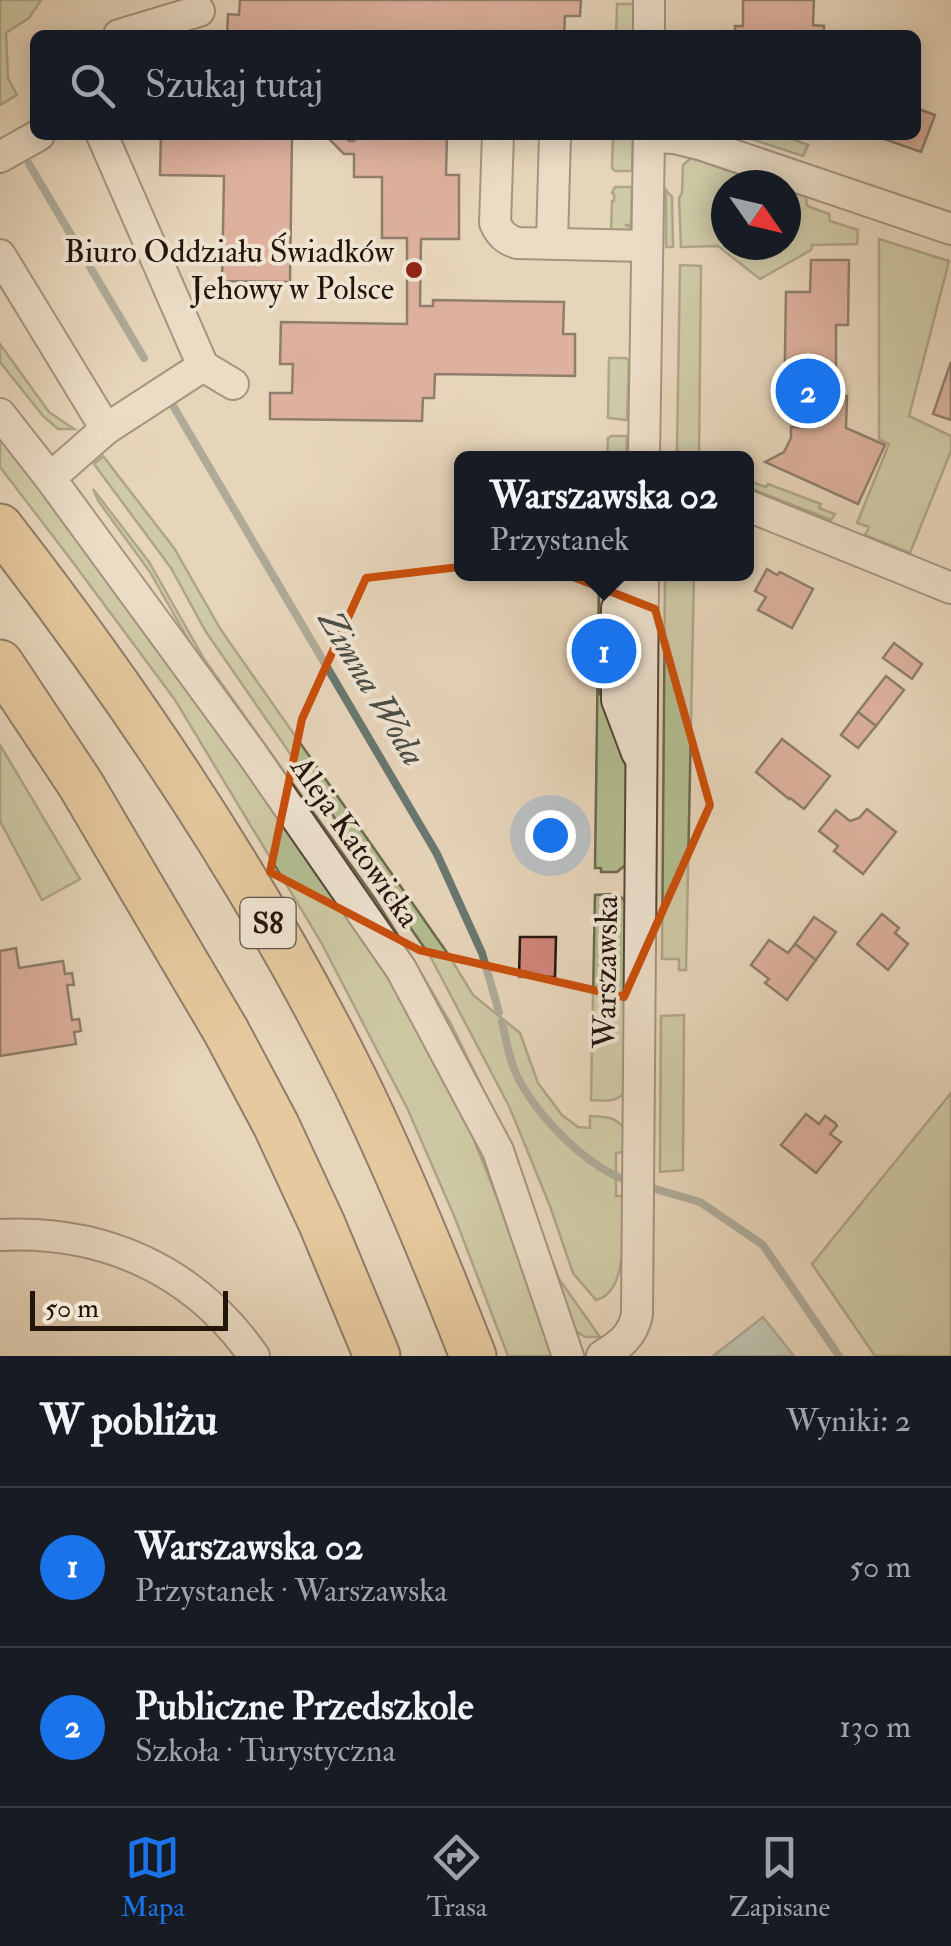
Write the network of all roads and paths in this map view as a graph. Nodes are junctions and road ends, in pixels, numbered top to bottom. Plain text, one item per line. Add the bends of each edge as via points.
1 (649, 0) edge
2 (199, 11) dead end
3 (136, 30) edge
4 (648, 30) edge
5 (30, 140) edge
6 (104, 140) edge
7 (498, 140) edge
8 (555, 140) edge
9 (649, 140) edge
10 (683, 140) edge
11 (0, 157) edge
12 (951, 228) edge
13 (552, 242) junction
14 (646, 246) junction
15 (0, 255) edge
16 (203, 366) junction
17 (232, 384) dead end
18 (0, 414) edge
19 (106, 429) junction
20 (644, 451) edge
21 (50, 478) junction
22 (754, 508) edge
23 (0, 527) edge
24 (629, 581) edge
25 (643, 581) edge
26 (951, 588) edge
27 (0, 663) edge
28 (643, 770) junction
29 (0, 1235) edge
30 (254, 1356) edge
31 (378, 1356) edge
32 (473, 1356) edge
33 (568, 1356) edge
34 (602, 1356) edge

1 - 4 street
2 - 3 street
5 - 11 street
6 - 16 street
7 - 13 street via 499,232 516,243
8 - 13 street
9 - 14 street
10 - 12 street
13 - 14 street
14 - 20 street
15 - 19 street
16 - 17 street
16 - 19 street
18 - 21 street, Aleja Katowicka
19 - 21 street
21 - 33 street, Aleja Katowicka via 400,969 498,1151
22 - 26 street
23 - 32 highway, S8 via 176,770 305,986 406,1190
24 - 28 street via 617,608 617,700
25 - 28 street, Warszawska
27 - 31 highway via 226,1032 276,1125
28 - 34 street, Warszawska via 635,1325
29 - 30 street via 59,1235 155,1266 210,1306

